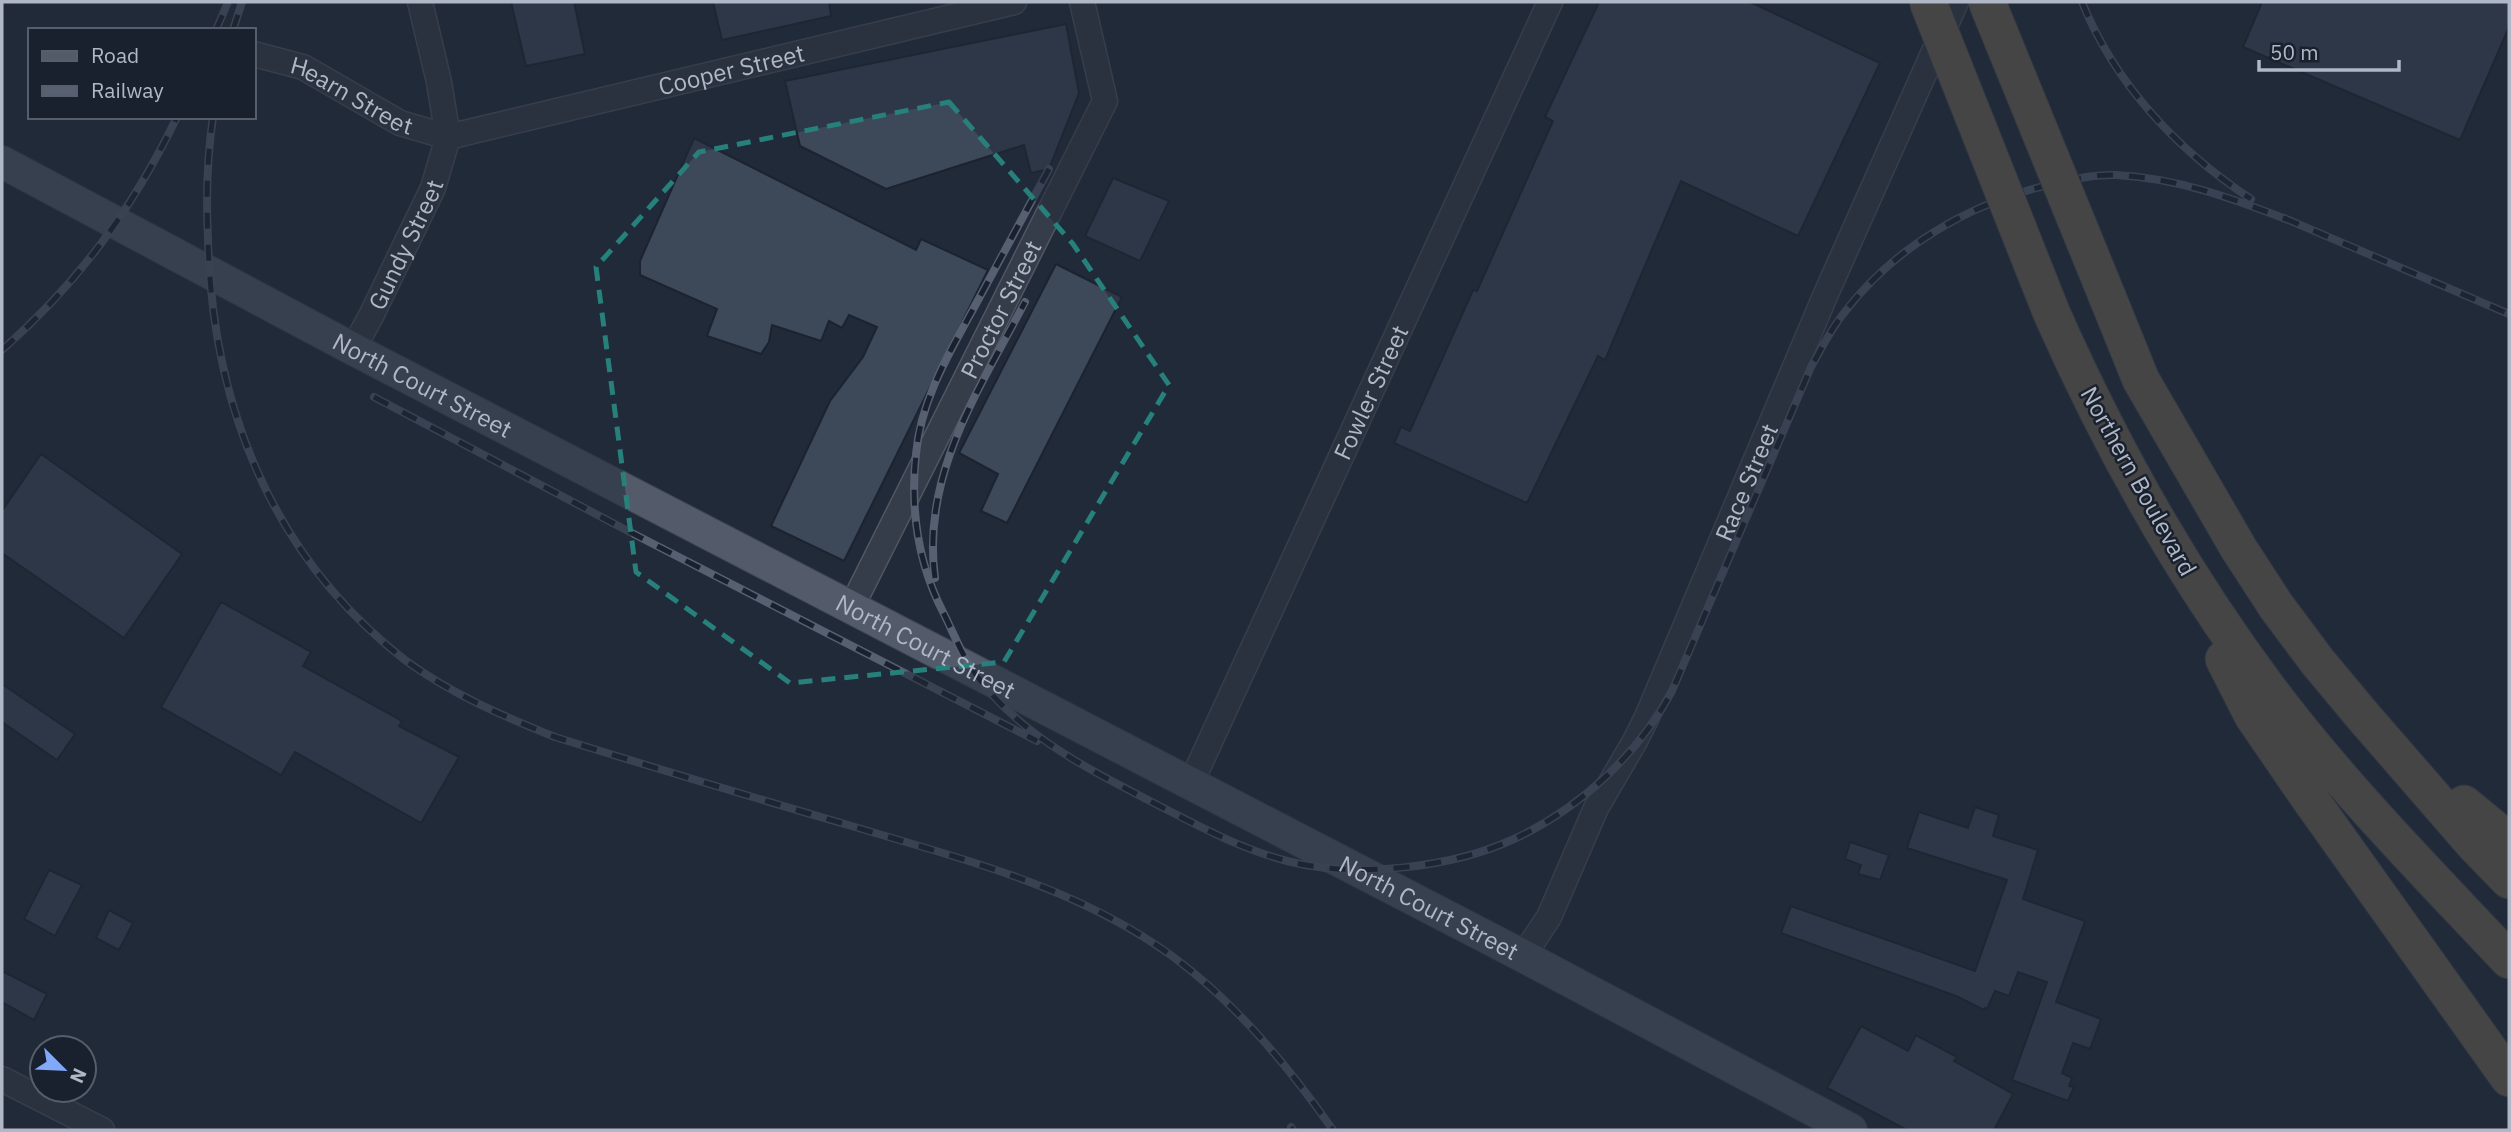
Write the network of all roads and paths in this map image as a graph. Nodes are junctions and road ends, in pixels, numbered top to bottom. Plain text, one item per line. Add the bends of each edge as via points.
1 (420, 2) edge
2 (1014, 2) edge
3 (1082, 2) edge
4 (1550, 2) edge
5 (1928, 2) edge
6 (1956, 2) edge
7 (1987, 2) edge
8 (256, 55) edge
9 (448, 137) junction
10 (2, 162) edge
11 (353, 349) junction
12 (2182, 566) junction
13 (851, 608) junction
14 (2381, 735) junction
15 (1191, 783) junction
16 (2509, 841) edge
17 (2509, 880) edge
18 (1523, 956) junction
19 (2509, 960) edge
20 (2509, 1078) edge
21 (2, 1079) edge
22 (102, 1130) edge
23 (1851, 1130) edge

1 - 9 street
2 - 9 street, Cooper Street
3 - 13 street, Proctor Street via 1105,101
4 - 15 street, Fowler Street
5 - 12 highway, Northern Boulevard, bridge via 2052,314
6 - 18 street, Race Street via 1830,284 1647,717 1596,808 1549,917
7 - 14 highway, Northern Boulevard, bridge via 2141,380 2276,607
8 - 9 street, Hearn Street via 303,67 400,123
9 - 11 street, Gundy Street via 433,188
10 - 11 main road, North Court Street
11 - 13 main road, North Court Street
12 - 19 highway, Northern Boulevard via 2269,691 2352,792
12 - 20 highway via 2253,716
13 - 15 main road, North Court Street
14 - 16 highway
14 - 17 highway, Northern Boulevard
15 - 18 main road, North Court Street
18 - 23 main road, North Court Street
21 - 22 street

